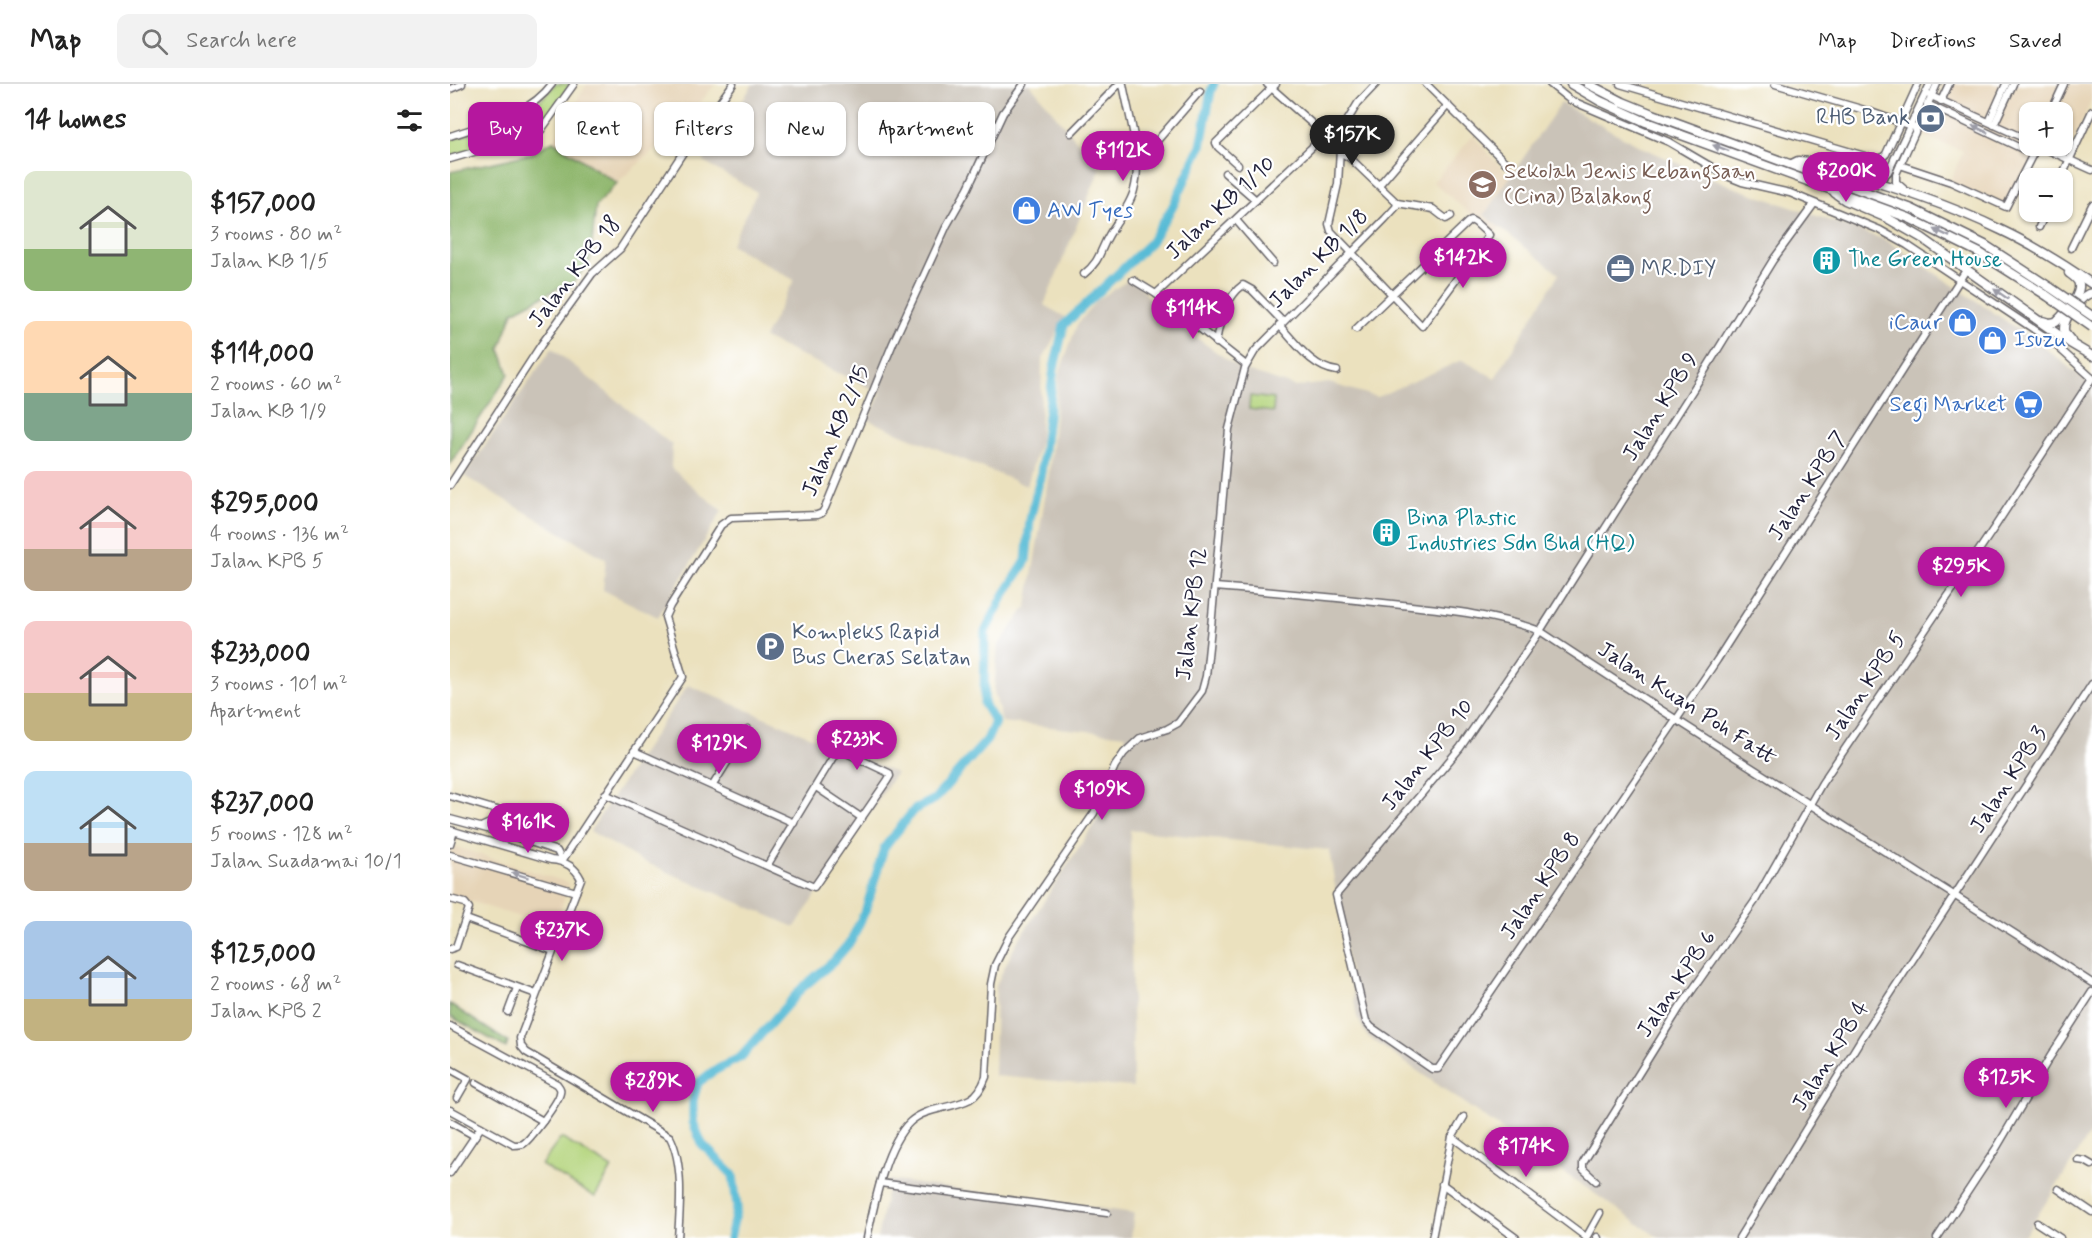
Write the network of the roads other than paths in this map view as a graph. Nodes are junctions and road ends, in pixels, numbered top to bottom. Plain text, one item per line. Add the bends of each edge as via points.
1 (462, 84) edge
2 (552, 84) edge
3 (574, 84) edge
4 (733, 84) edge
5 (1024, 84) edge
6 (1121, 84) edge
7 (1376, 84) edge
8 (1426, 84) edge
9 (1550, 84) edge
10 (1571, 84) edge
11 (1588, 84) edge
12 (1620, 84) edge
13 (1775, 84) edge
14 (1918, 84) edge
15 (1930, 84) edge
16 (1937, 84) edge
17 (1949, 84) edge
18 (2006, 84) edge
19 (2013, 84) edge
20 (2064, 84) edge
21 (1272, 85) edge
22 (450, 89) edge
23 (1200, 91) dead end
24 (1928, 95) junction
25 (1941, 101) junction
26 (2056, 102) edge
27 (1927, 104) junction
28 (1448, 105) junction
29 (2092, 111) edge
30 (1901, 122) junction
31 (2090, 123) edge
32 (1992, 124) junction
33 (1913, 126) junction
34 (1341, 130) junction
35 (1071, 133) dead end
36 (1325, 135) junction
37 (450, 136) edge
38 (2019, 136) edge
39 (1134, 141) junction
40 (2019, 147) edge
41 (1341, 153) junction
42 (2032, 156) edge
43 (2063, 156) edge
44 (450, 159) edge
45 (2070, 159) junction
46 (1506, 163) dead end
47 (1792, 164) junction
48 (1238, 165) dead end
49 (1900, 165) junction
50 (2066, 168) edge
51 (2092, 170) edge
52 (1226, 173) dead end
53 (1863, 178) junction
54 (1379, 185) junction
55 (1831, 188) junction
56 (1915, 194) junction
57 (1256, 200) junction
58 (1814, 204) junction
59 (1396, 205) junction
60 (2092, 206) edge
61 (1451, 216) dead end
62 (1236, 220) junction
63 (2041, 222) edge
64 (2039, 227) dead end
65 (2071, 248) dead end
66 (1352, 251) junction
67 (2050, 257) junction
68 (1273, 263) dead end
69 (1966, 270) junction
70 (1084, 274) dead end
71 (1133, 280) dead end
72 (1959, 280) junction
73 (2092, 284) edge
74 (2049, 292) junction
75 (2092, 292) edge
76 (1156, 294) junction
77 (1392, 295) junction
78 (2028, 313) junction
79 (2092, 316) edge
80 (1281, 323) junction
81 (2092, 327) edge
82 (1356, 329) dead end
83 (1216, 343) junction
84 (2084, 351) junction
85 (2092, 356) edge
86 (1246, 365) junction
87 (1337, 371) dead end
88 (2092, 378) edge
89 (450, 485) edge
90 (1215, 587) junction
91 (1540, 631) junction
92 (2092, 684) edge
93 (1676, 720) junction
94 (748, 729) dead end
95 (634, 751) junction
96 (713, 785) junction
97 (816, 787) junction
98 (605, 794) junction
99 (450, 796) edge
100 (1809, 804) junction
101 (500, 810) junction
102 (862, 818) junction
103 (450, 819) edge
104 (794, 823) junction
105 (480, 827) junction
106 (560, 829) dead end
107 (452, 831) edge
108 (506, 834) junction
109 (450, 844) edge
110 (450, 855) edge
111 (562, 861) junction
112 (767, 866) junction
113 (576, 892) junction
114 (1954, 894) junction
115 (450, 899) edge
116 (466, 919) junction
117 (450, 948) edge
118 (550, 950) junction
119 (457, 966) dead end
120 (2092, 983) edge
121 (518, 988) junction
122 (2092, 992) edge
123 (534, 993) junction
124 (508, 1012) dead end
125 (450, 1026) edge
126 (450, 1069) edge
127 (1435, 1070) joint
128 (476, 1083) dead end
129 (457, 1098) dead end
130 (450, 1110) edge
131 (1464, 1117) dead end
132 (543, 1120) junction
133 (450, 1122) edge
134 (481, 1127) junction
135 (475, 1136) junction
136 (1452, 1137) junction
137 (2079, 1160) dead end
138 (2092, 1165) edge
139 (450, 1173) edge
140 (1596, 1180) dead end
141 (880, 1184) junction
142 (1442, 1184) junction
143 (2058, 1189) dead end
144 (2092, 1212) edge
145 (1107, 1213) dead end
146 (1600, 1213) dead end
147 (2037, 1223) dead end
148 (1433, 1235) edge
149 (1586, 1237) edge
150 (678, 1238) edge
151 (867, 1238) edge
152 (1442, 1238) edge
153 (1516, 1238) edge
154 (1739, 1238) edge
155 (1937, 1238) edge
156 (2060, 1238) edge

1 - 22 street
2 - 37 street via 520,112
3 - 44 street via 538,133
4 - 89 street, Jalan KPB 18 via 620,249 592,274 541,345
5 - 95 street, Jalan KB 2/15 via 1004,113 947,225 825,508 817,515 731,518 721,525 665,617 682,677
6 - 35 street
6 - 39 street
7 - 34 street
8 - 28 street
9 - 58 street via 1582,105 1669,142 1727,176 1782,190
55 -> 10 highway via 1646,122
11 - 47 highway via 1650,113
12 - 30 street via 1875,159 1886,154
13 - 30 street
14 - 30 street
15 - 24 street
16 - 24 street
17 - 25 street
18 - 32 street
19 - 32 street
20 - 26 street
21 - 36 street
21 - 48 street via 1216,143
23 - 39 street via 1156,142
24 - 25 street
24 - 27 street
24 - 33 street
25 - 32 street
27 - 33 street
40 -> 27 street
28 - 46 street
28 - 54 street
29 - 31 street
30 - 33 street
31 - 45 street
32 - 38 street
33 - 49 street
33 - 53 street via 1884,177
34 - 36 street, Jalan KB 1/10
34 - 41 street
36 - 57 street, Jalan KB 1/10
39 - 70 street via 1134,192 1100,258
41 - 54 street
41 - 66 street via 1329,224 1331,231
42 - 49 street via 2006,207
43 - 45 street
45 - 50 street
45 - 51 street
47 - 53 highway via 1811,162
47 - 74 highway via 1950,226 1985,244
49 - 56 street via 1896,182
52 - 57 street
53 - 56 highway
54 - 59 street
55 - 69 highway via 1845,200 1902,226
74 -> 55 highway via 1946,235
56 - 67 highway via 2002,230
57 - 62 street, Jalan KB 1/10
58 - 72 street via 1880,230
58 - 91 street, Jalan KPB 9 via 1768,267
59 - 61 street via 1433,209 1446,219
59 - 66 street, Jalan KB 1/8
60 - 65 street
62 - 68 street
62 - 76 street, Jalan KB 1/10
63 - 64 street
66 - 77 street
66 - 80 street, Jalan KB 1/8
67 - 73 highway
67 - 78 highway via 2077,279 2077,293 2056,322 2044,322
69 - 72 street, Jalan KPB 7
78 -> 69 highway
71 - 76 street
72 - 88 street via 2050,340
72 - 93 street, Jalan KPB 7
74 - 79 highway, bridge
74 - 81 highway, bridge
75 - 84 highway via 2082,296 2064,327 2065,334
76 - 83 street
77 - 77 street via 1471,220 1489,235 1422,326
77 - 82 street
78 - 84 highway
80 - 83 street via 1243,285 1223,313
80 - 86 street, Jalan KB 1/8
80 - 87 street via 1315,363
83 - 86 street
84 - 85 highway
86 - 90 street, Jalan KPB 12 via 1229,429
88 - 100 street, Jalan KPB 5
90 - 91 street, Jalan Kuan Poh Fatt via 1449,611 1514,622
90 - 141 street, Jalan KPB 12 via 1202,691 1178,723 1140,738 1124,753 1094,813 1001,952 991,984 986,1077 981,1089 972,1099 910,1122 891,1154
91 - 93 street, Jalan Kuan Poh Fatt
91 - 127 street, Jalan KPB 10 via 1460,748 1336,895 1366,1021
92 - 114 street, Jalan KPB 3
93 - 100 street, Jalan Kuan Poh Fatt
93 - 127 street, Jalan KPB 8
94 - 96 street
95 - 96 street
95 - 98 street, Jalan KB 2/15
96 - 104 street
97 - 102 street
97 - 102 street via 838,749 889,773
97 - 104 street
98 - 111 street, Jalan KB 2/15
98 - 112 street
99 - 101 street
100 - 114 street, Jalan Kuan Poh Fatt
100 - 140 street, Jalan KPB 6 via 1755,901 1678,1009 1583,1163 1583,1169
101 - 105 street via 492,822
101 - 106 street
101 - 108 street
102 - 112 street via 814,887
103 - 105 street
104 - 112 street
105 - 108 street
107 - 109 street
107 - 111 street
108 - 111 street via 557,851
113 -> 110 street
111 - 113 street via 576,870 581,879
113 - 118 street
114 - 120 street, Jalan Kuan Poh Fatt
114 - 154 street, Jalan KPB 4
115 - 116 street via 467,905
116 - 117 street via 458,941
116 - 118 street
118 - 123 street
119 - 121 street
121 - 123 street
121 - 124 street
122 - 155 street
123 - 150 street via 520,1038 526,1052 670,1137 679,1181
125 - 132 street via 558,1084 560,1095
126 - 129 street via 468,1078
128 - 132 street
130 - 134 street
131 - 136 street
132 - 134 street via 521,1145
133 - 135 street
134 - 135 street
135 - 139 street
136 - 142 street
136 - 149 street
137 - 138 street
141 - 145 street
141 - 151 street, Jalan KPB 12
142 - 148 street
142 - 153 street
143 - 144 street
146 - 149 street
147 - 156 street
148 - 152 street

